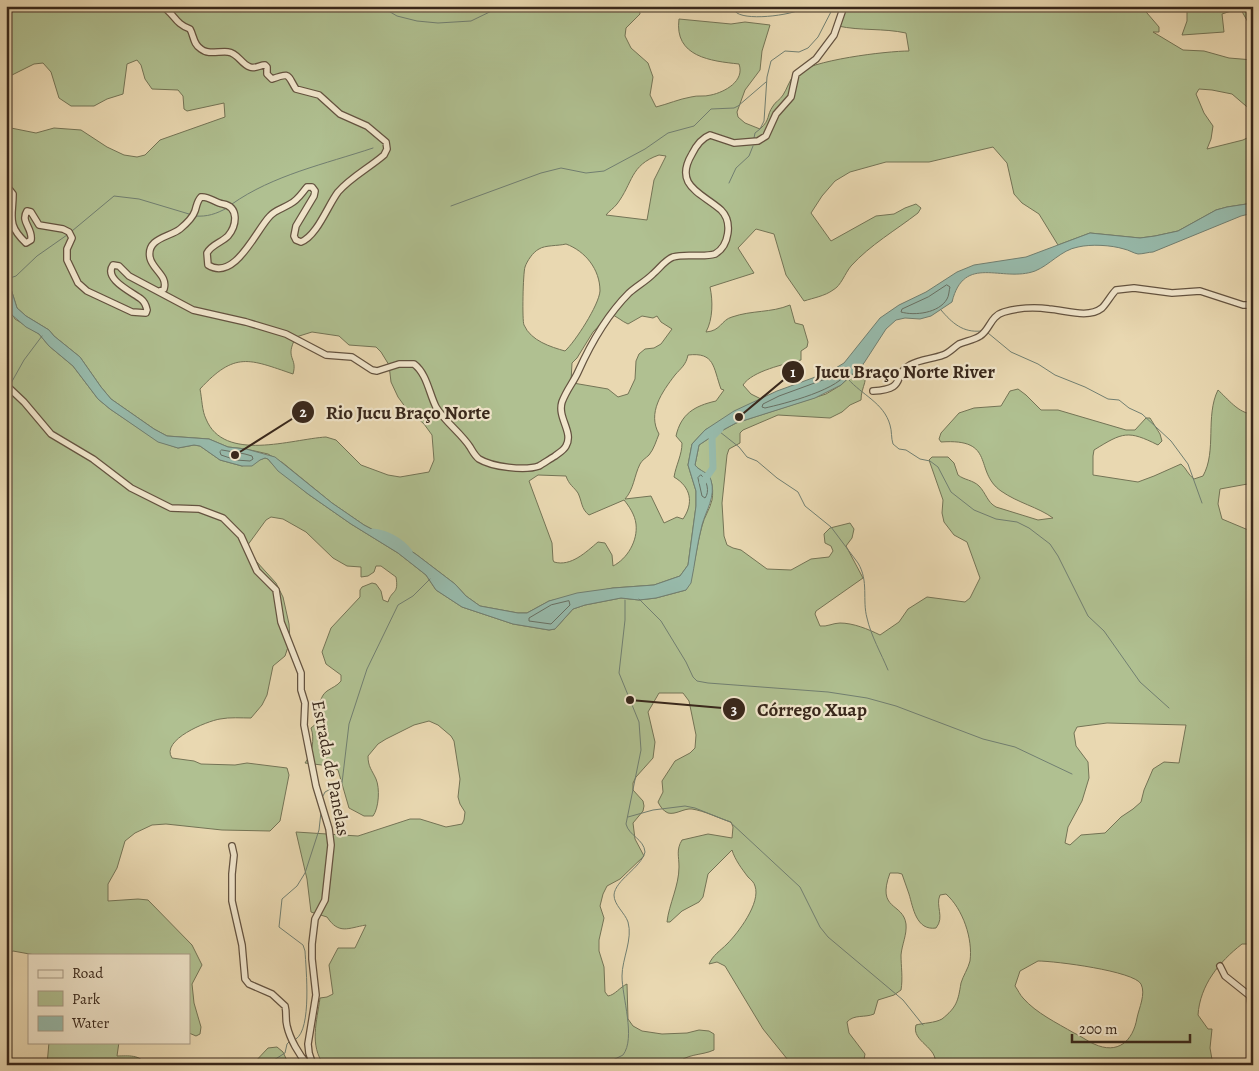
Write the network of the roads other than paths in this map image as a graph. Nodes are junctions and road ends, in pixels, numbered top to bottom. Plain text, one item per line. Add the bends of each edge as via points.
1 (162, 6) edge
2 (844, 6) edge
3 (6, 188) edge
4 (160, 291) junction
5 (1253, 305) edge
6 (6, 386) edge
7 (873, 391) dead end
8 (232, 846) dead end
9 (1220, 966) dead end
10 (1253, 1020) edge
11 (308, 1065) edge
12 (313, 1065) edge

1 - 4 street via 180,25 190,29 200,49 234,54 250,67 265,65 272,79 287,75 296,89 319,96 340,114 367,126 386,142 387,149 339,192 305,241 296,240 295,230 314,196 314,189 310,186 292,204 271,215 244,251 230,265 221,268 208,264 207,253 229,234 236,215 228,205 201,197 189,220 152,246 150,258 166,284
2 - 4 street via 834,34 816,58 796,74 791,97 776,114 766,136 758,141 734,143 710,135 696,147 687,165 687,179 695,192 725,216 728,235 724,247 710,255 680,256 668,260 620,304 602,326 568,387 560,410 567,429 566,446 539,466 513,468 480,460 441,414 424,373 414,364 372,370 352,357 326,355 286,334 193,310
3 - 4 street via 13,194 13,224 26,243 32,234 25,220 27,211 39,225 69,232 72,238 67,249 68,260 74,278 87,291 132,312 146,313 143,300 127,291 113,277 110,271 113,265
5 - 7 street via 1243,306 1200,291 1167,293 1134,288 1116,290 1103,307 1089,312 1048,308 1003,312 990,321 981,336 943,355 909,365 894,387
6 - 12 street, Estrada de Panelas via 51,434 94,459 131,488 171,508 199,509 223,518 241,536 257,571 276,590 281,622 301,673 304,725 331,845 325,900 315,919 312,944 316,995 308,1044
8 - 11 street via 232,901 242,945 245,979 272,994 285,1006 289,1033
9 - 10 street via 1225,976 1250,996

